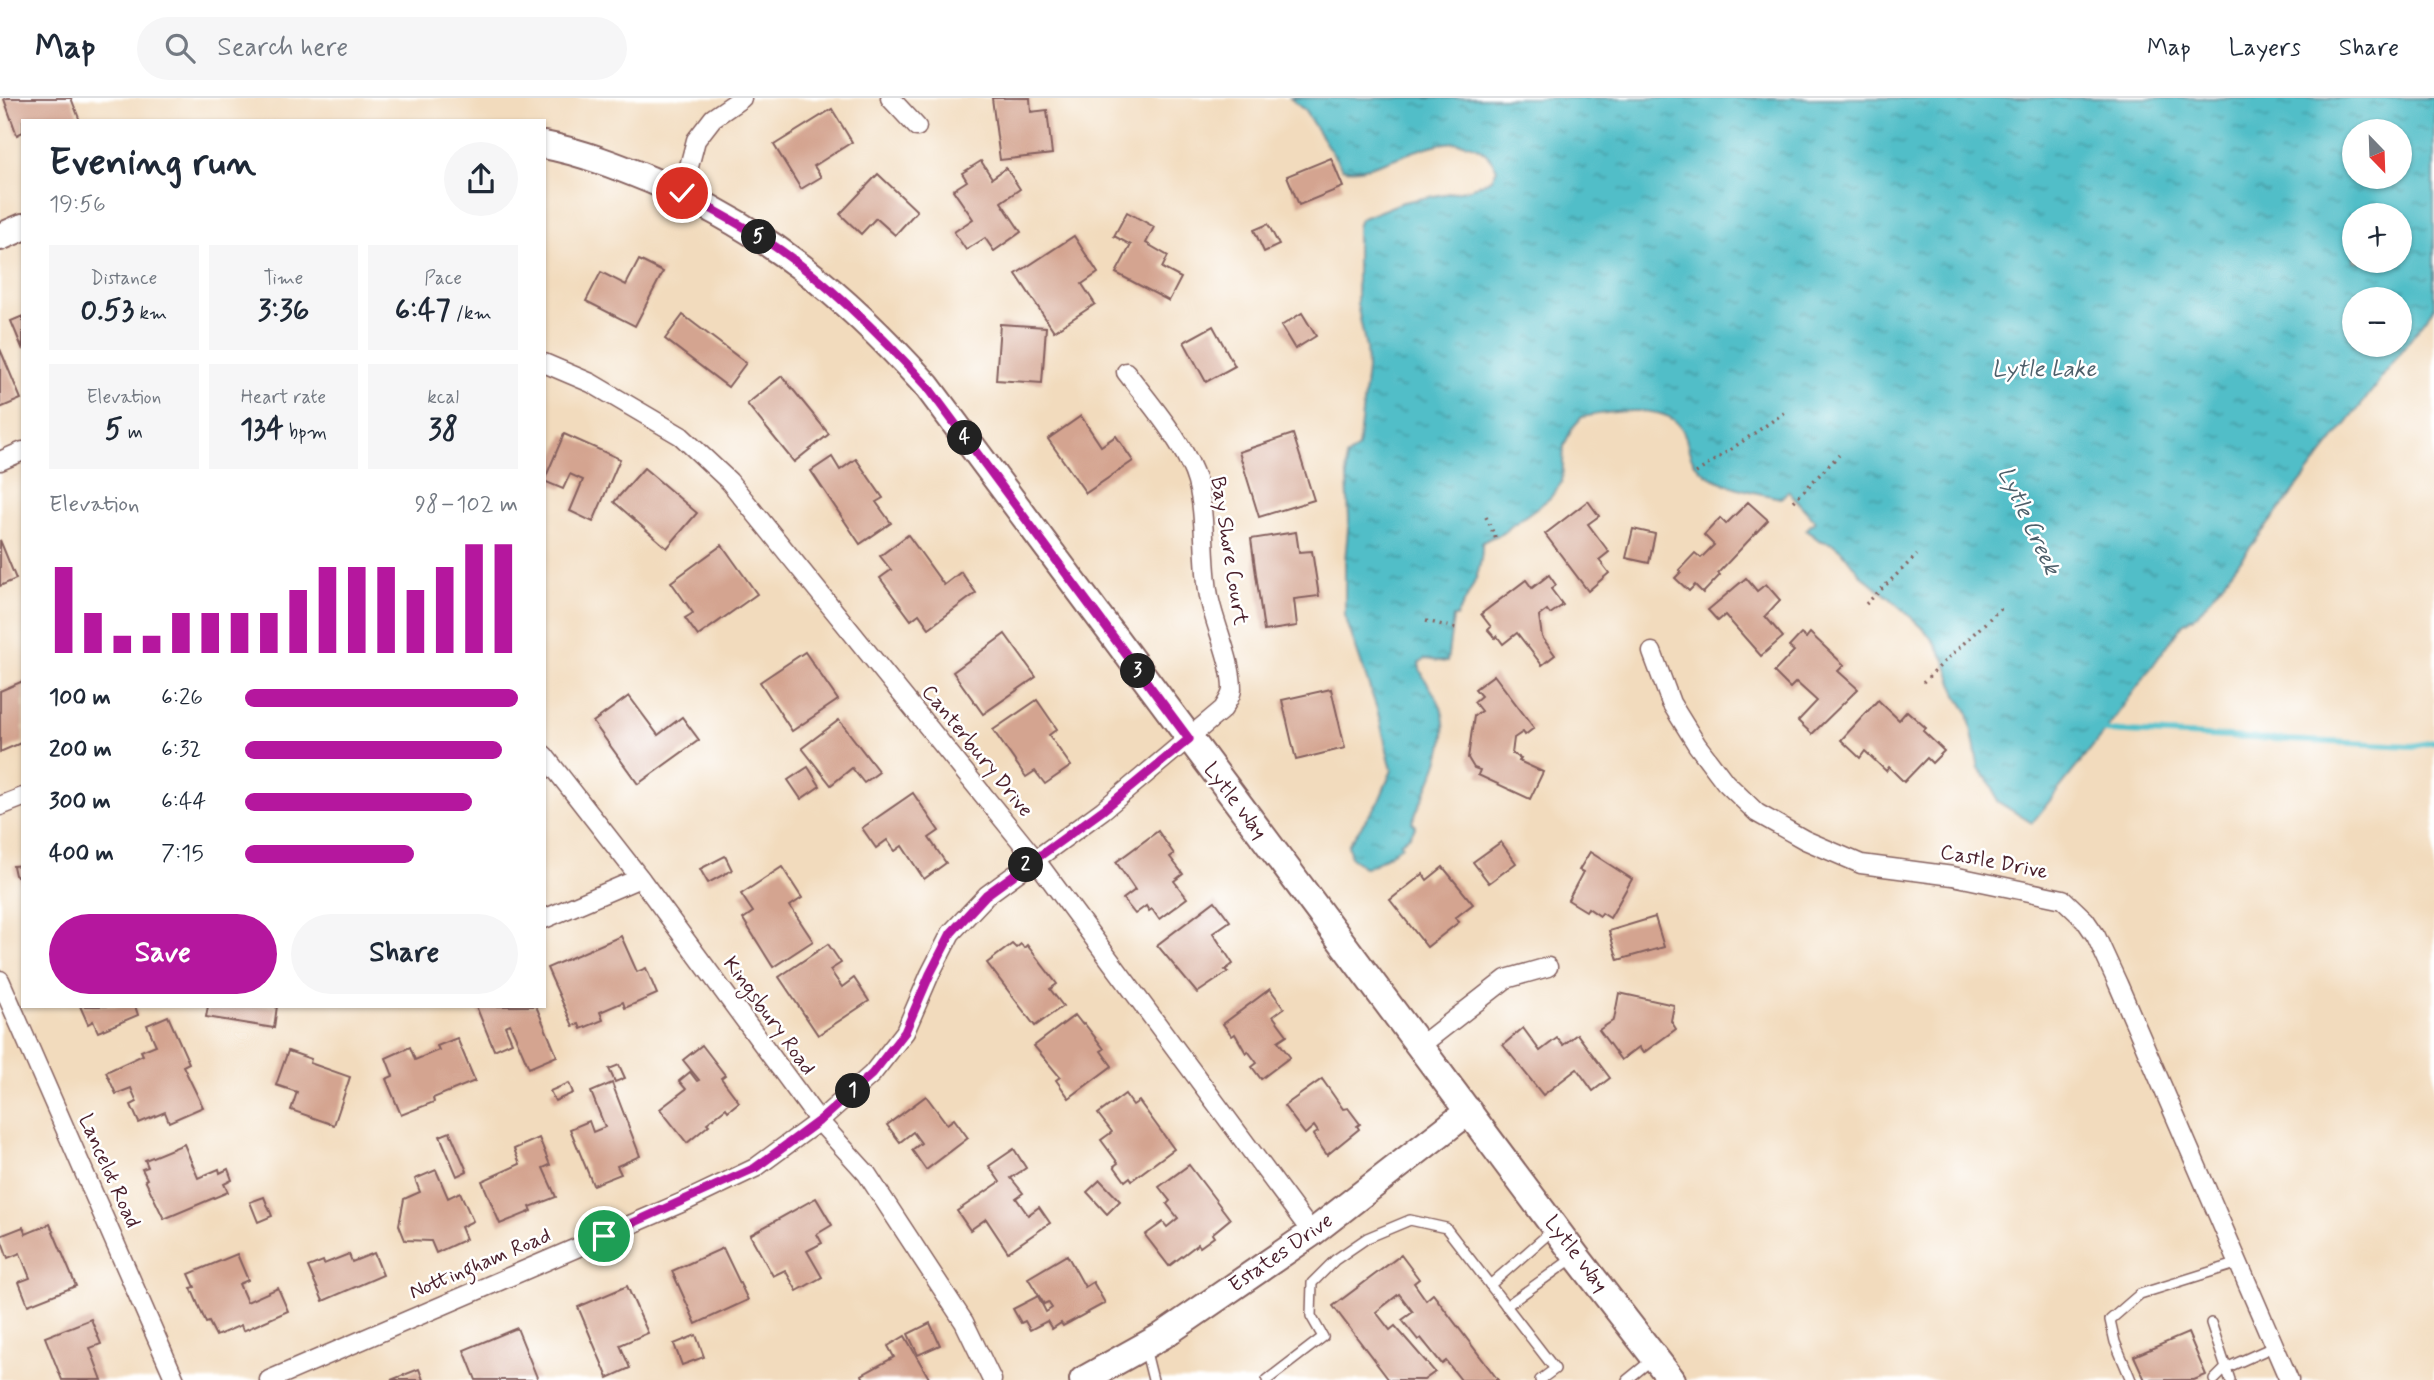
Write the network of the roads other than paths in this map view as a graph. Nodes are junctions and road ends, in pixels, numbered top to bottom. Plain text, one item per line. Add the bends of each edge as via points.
1 (742, 98) edge
2 (890, 98) edge
3 (917, 127) dead end
4 (546, 146) edge
5 (682, 193) junction
6 (21, 228) edge
7 (0, 237) edge
8 (546, 364) edge
9 (1126, 372) dead end
10 (21, 452) edge
11 (0, 461) edge
12 (1652, 652) dead end
13 (1189, 739) junction
14 (546, 758) edge
15 (21, 798) edge
16 (0, 806) edge
17 (1035, 859) junction
18 (640, 878) junction
19 (546, 918) edge
20 (1548, 967) dead end
21 (0, 980) edge
22 (1420, 1046) junction
23 (1469, 1111) junction
24 (819, 1121) junction
25 (1555, 1228) junction
26 (1312, 1233) junction
27 (1576, 1256) junction
28 (2239, 1264) junction
29 (1490, 1285) junction
30 (1506, 1306) junction
31 (2211, 1323) dead end
32 (1144, 1346) junction
33 (2275, 1346) junction
34 (1655, 1357) junction
35 (2226, 1367) junction
36 (176, 1380) edge
37 (269, 1380) edge
38 (992, 1380) edge
39 (1083, 1380) edge
40 (1153, 1380) edge
41 (1267, 1380) edge
42 (1540, 1380) edge
43 (1627, 1380) edge
44 (1672, 1380) edge
45 (2131, 1380) edge
46 (2214, 1380) edge
47 (2230, 1380) edge
48 (2290, 1380) edge

1 - 5 street via 713,118 696,140
2 - 3 street
4 - 5 street, Lytle Way via 620,167
5 - 13 street, Lytle Way via 780,249 882,336 927,386
6 - 7 street
8 - 17 street, Canterbury Drive via 591,383 681,436 729,481
9 - 13 street, Bay Shore Court via 1167,424 1192,467 1203,516 1206,577 1232,692 1223,709
10 - 11 street
12 - 28 street, Castle Drive via 1671,703 1696,745 1757,813 1805,841 1861,863 2063,899 2085,920 2118,984
13 - 17 street, Nottingham Road
13 - 22 street, Lytle Way
14 - 18 street, Kingsbury Road
15 - 16 street
17 - 24 street, Nottingham Road via 986,895 951,933 905,1032 872,1074
17 - 26 street, Canterbury Drive
18 - 19 street
18 - 24 street, Kingsbury Road
20 - 22 street via 1506,979
21 - 36 street, Lancelot Road
22 - 23 street, Lytle Way
23 - 25 street, Lytle Way
23 - 26 street, Estates Drive
24 - 37 street, Nottingham Road via 755,1168 688,1200
24 - 38 street, Kingsbury Road via 867,1174 964,1322
25 - 27 street, Lytle Way
25 - 29 lane
26 - 32 street, Estates Drive
27 - 30 lane
27 - 34 street, Lytle Way
28 - 33 street, Castle Drive
28 - 45 lane via 2140,1294 2110,1320
29 - 30 lane
29 - 41 lane via 1446,1228 1410,1220 1367,1238 1312,1283 1311,1316 1323,1337
30 - 42 lane via 1555,1369
31 - 35 lane
32 - 39 street, Estates Drive
32 - 40 lane
33 - 35 lane
33 - 48 street, Castle Drive
34 - 43 lane
34 - 44 street, Lytle Way
35 - 46 lane
35 - 47 lane

